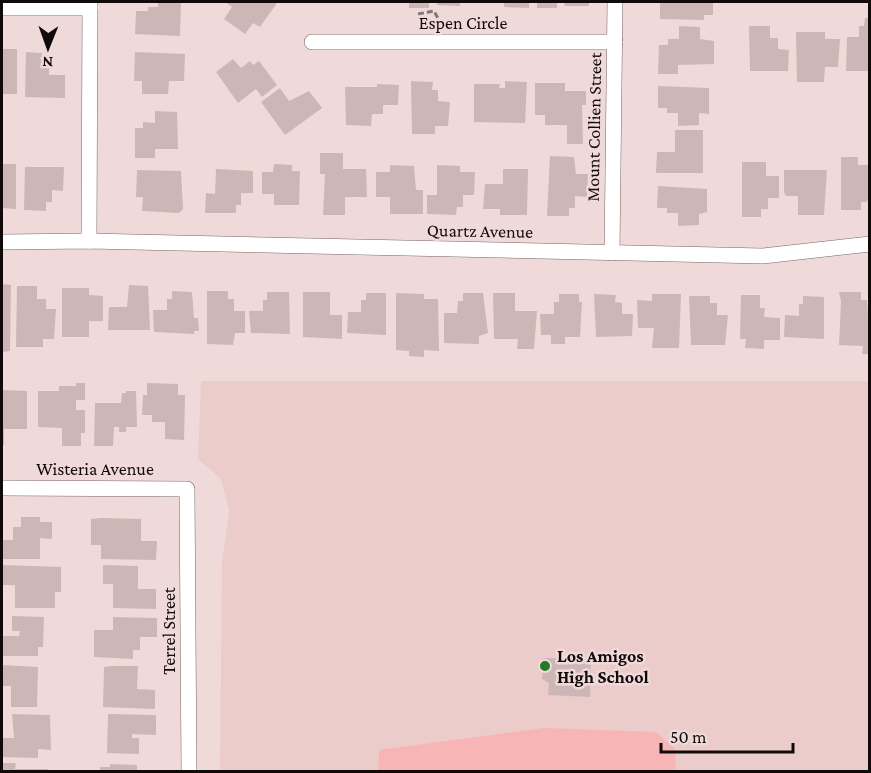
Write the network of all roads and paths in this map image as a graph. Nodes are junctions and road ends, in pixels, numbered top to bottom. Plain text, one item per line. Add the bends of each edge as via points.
1 (615, 2) edge
2 (90, 5) edge
3 (2, 8) edge
4 (418, 14) dead end
5 (441, 24) dead end
6 (312, 42) dead end
7 (615, 42) junction
8 (89, 241) junction
9 (2, 242) edge
10 (870, 244) edge
11 (612, 253) junction
12 (2, 488) edge
13 (187, 489) joint
14 (189, 771) edge

1 - 7 street, Mount Collien Street
2 - 3 street
2 - 8 street
4 - 5 path via 434,11
6 - 7 street, Espen Circle
7 - 11 street, Mount Collien Street
8 - 9 street, Quartz Avenue
8 - 11 street, Quartz Avenue
10 - 11 street, Quartz Avenue via 764,256
12 - 13 street, Wisteria Avenue
13 - 14 street, Terrel Street

